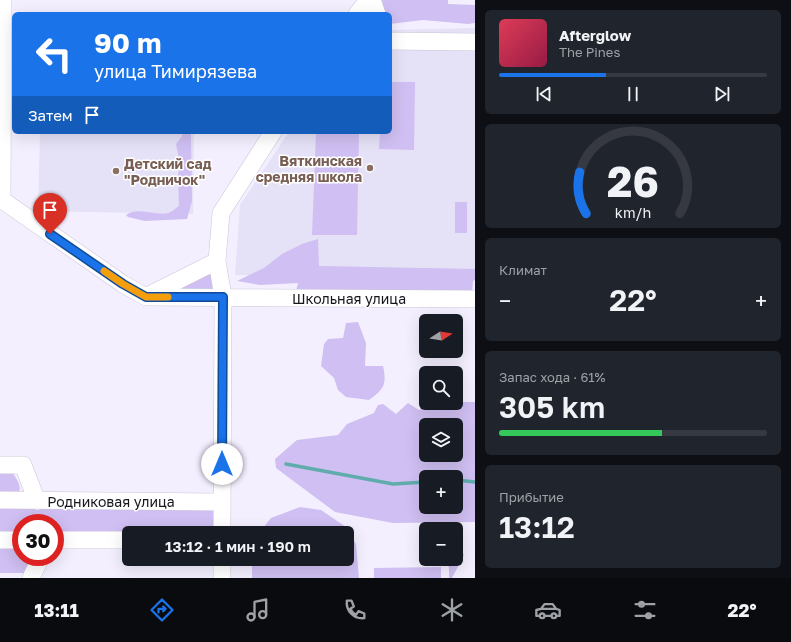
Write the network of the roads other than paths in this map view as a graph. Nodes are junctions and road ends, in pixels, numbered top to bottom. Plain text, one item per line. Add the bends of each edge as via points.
1 (4, 0) edge
2 (368, 0) edge
3 (372, 0) edge
4 (359, 12) edge
5 (376, 12) edge
6 (392, 41) edge
7 (475, 42) edge
8 (272, 134) edge
9 (217, 261) junction
10 (146, 297) junction
11 (223, 297) junction
12 (475, 299) edge
13 (0, 465) edge
14 (0, 500) edge
15 (37, 501) junction
16 (222, 502) junction
17 (222, 526) edge
18 (0, 540) edge
19 (12, 540) edge
20 (64, 540) edge
21 (122, 540) edge
22 (37, 566) edge
23 (222, 566) edge
24 (32, 578) edge
25 (222, 578) edge

1 - 10 street via 2,200 123,284
2 - 4 street
3 - 5 street
6 - 7 street
8 - 9 street via 221,213
9 - 10 street
9 - 11 street
10 - 11 street, Школьная улица
11 - 12 street, Школьная улица
11 - 16 street
13 - 15 street via 23,465
14 - 15 street, Родниковая улица
15 - 16 street, Родниковая улица
16 - 17 street
18 - 19 street
20 - 21 street
22 - 24 street
23 - 25 street

